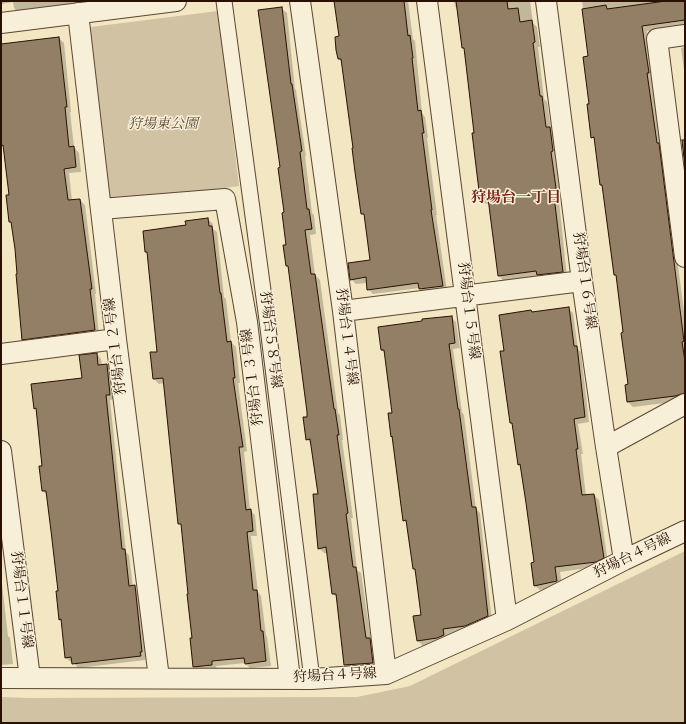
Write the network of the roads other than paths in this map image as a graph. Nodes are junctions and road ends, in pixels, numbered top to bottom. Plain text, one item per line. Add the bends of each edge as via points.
1 (176, 1) edge
2 (224, 1) edge
3 (300, 1) edge
4 (427, 1) edge
5 (546, 1) edge
6 (78, 13) junction
7 (1, 23) edge
8 (685, 35) edge
9 (101, 209) junction
10 (685, 257) edge
11 (582, 281) junction
12 (465, 296) junction
13 (343, 311) junction
14 (116, 340) junction
15 (1, 354) edge
16 (685, 404) edge
17 (606, 447) junction
18 (1, 451) edge
19 (685, 531) edge
20 (624, 560) junction
21 (506, 620) junction
22 (386, 674) junction
23 (1, 678) edge
24 (30, 678) junction
25 (159, 678) junction
26 (290, 679) junction
27 (312, 679) junction

1 - 6 street
2 - 27 street, 狩場台５８号線
3 - 13 street, 狩場台１４号線
4 - 12 street, 狩場台１５号線
5 - 11 street, 狩場台１６号線
6 - 7 street
6 - 9 street, 狩場台１２号線
8 - 10 street via 657,39
9 - 14 street, 狩場台１２号線
9 - 26 street, 狩場台１３号線 via 225,199 248,322
11 - 12 street
11 - 17 street, 狩場台１６号線
12 - 13 street
12 - 21 street, 狩場台１５号線
13 - 22 street, 狩場台１４号線
14 - 15 street
14 - 25 street, 狩場台１２号線
16 - 17 street
17 - 20 street, 狩場台１６号線
18 - 24 street, 狩場台１１号線
19 - 20 street, 狩場台４号線
20 - 21 street, 狩場台４号線
21 - 22 street, 狩場台４号線
22 - 27 street, 狩場台４号線
23 - 24 street, 狩場台４号線
24 - 25 street, 狩場台４号線
25 - 26 street, 狩場台４号線
26 - 27 street, 狩場台４号線

